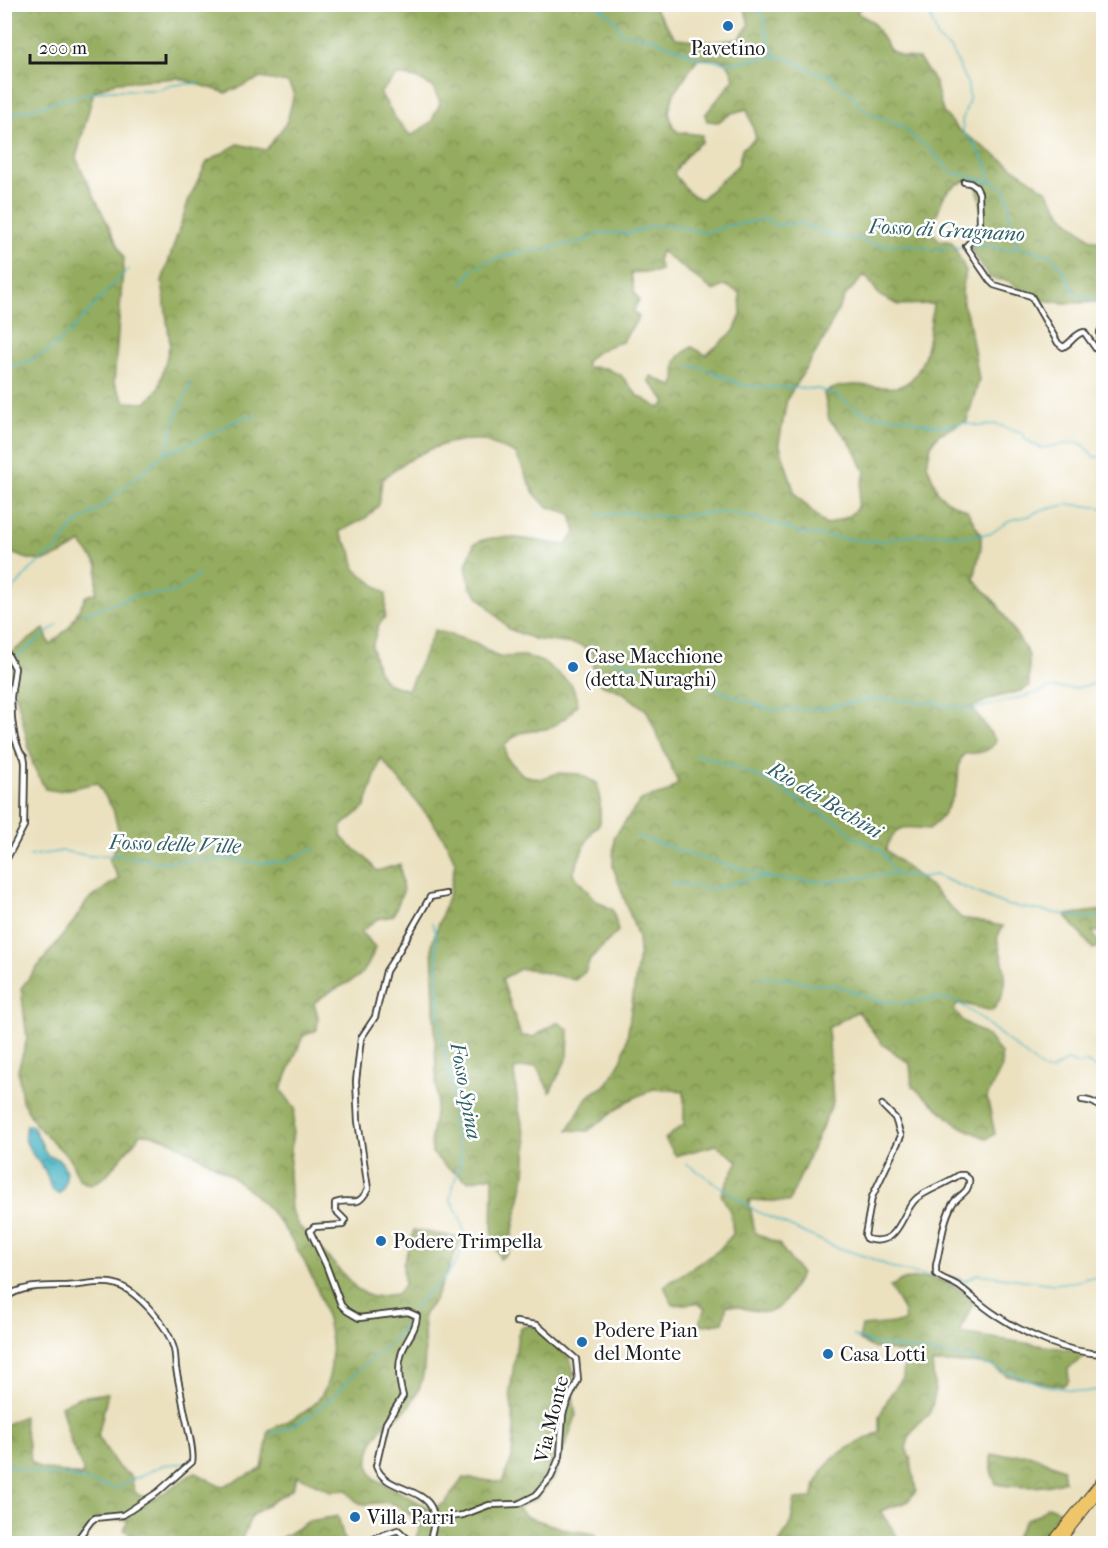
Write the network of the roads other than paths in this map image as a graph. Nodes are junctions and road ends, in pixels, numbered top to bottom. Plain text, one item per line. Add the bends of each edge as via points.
1 (964, 182) dead end
2 (1104, 324) edge
3 (4, 648) edge
4 (4, 864) edge
5 (446, 894) dead end
6 (1082, 1100) dead end
7 (882, 1105) dead end
8 (1104, 1115) edge
9 (4, 1299) edge
10 (516, 1322) dead end
11 (1104, 1354) edge
12 (1104, 1477) edge
13 (1104, 1486) edge
14 (435, 1519) junction
15 (74, 1544) edge
16 (363, 1544) edge
17 (413, 1544) edge
18 (428, 1544) edge
19 (1050, 1544) edge
20 (1058, 1544) edge

1 - 2 street via 976,187 980,215 977,231 966,246 990,281 1031,296 1058,344 1064,347 1084,332 1096,349 1101,349 1100,332
3 - 4 street via 15,668 12,720 25,763 24,826
5 - 14 street via 430,897 386,971 375,1017 361,1038 356,1081 368,1189 356,1203 335,1203 335,1210 345,1220 343,1225 314,1227 310,1231 347,1311 359,1318 408,1311 417,1316 416,1327 402,1352 398,1379 403,1396 386,1424 376,1466 387,1480 424,1500
6 - 8 street via 1091,1100
7 - 11 street via 895,1118 901,1136 872,1197 867,1239 890,1235 898,1229 915,1200 964,1175 970,1184 949,1212 936,1274 1022,1329 1064,1347
9 - 15 street via 50,1285 104,1282 137,1296 173,1345 192,1462 158,1492 123,1515 95,1518
10 - 14 street, Via Monte via 537,1325 576,1359 578,1380 563,1414 560,1456 551,1477 536,1495 518,1504 489,1505 463,1515
12 - 19 highway
13 - 20 highway
14 - 18 street
16 - 17 street via 398,1530

